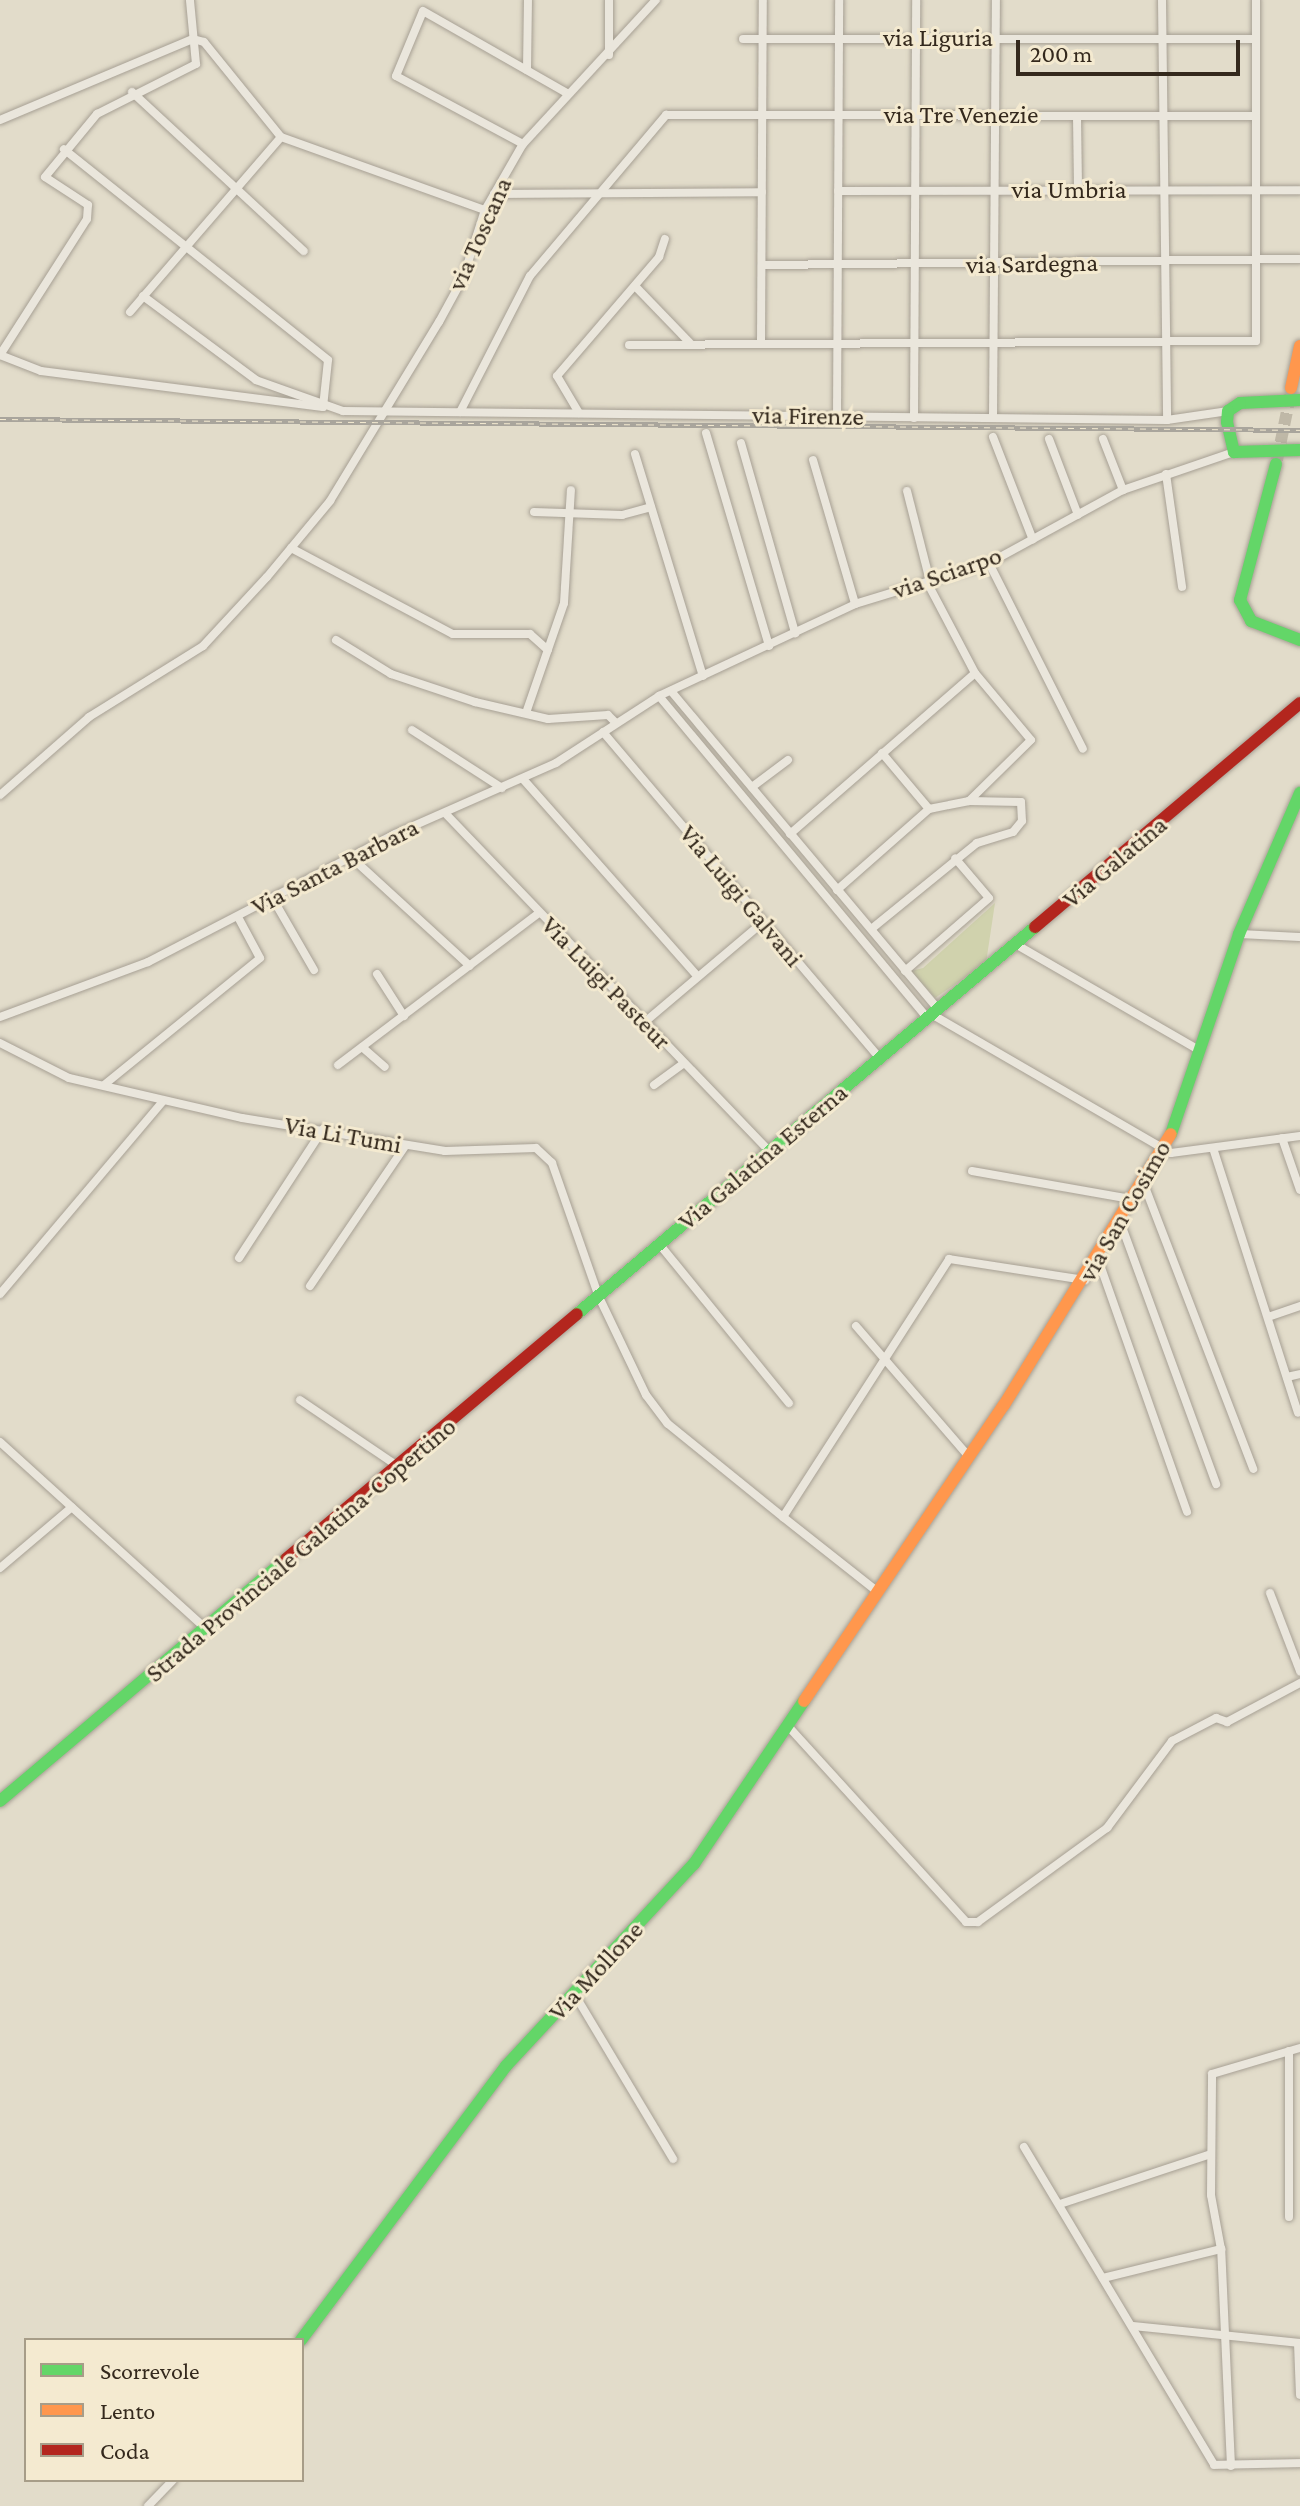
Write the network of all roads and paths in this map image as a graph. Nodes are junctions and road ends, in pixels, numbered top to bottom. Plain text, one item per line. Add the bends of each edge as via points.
1 (190, 0) edge
2 (528, 0) edge
3 (609, 0) edge
4 (656, 0) edge
5 (763, 0) edge
6 (839, 0) edge
7 (916, 0) edge
8 (996, 0) edge
9 (1162, 0) edge
10 (1256, 0) edge
11 (840, 37) junction
12 (763, 38) junction
13 (916, 38) junction
14 (1162, 38) junction
15 (193, 39) junction
16 (743, 39) dead end
17 (996, 39) junction
18 (1256, 39) junction
19 (609, 55) junction
20 (527, 70) junction
21 (132, 92) junction
22 (567, 93) junction
23 (762, 114) junction
24 (839, 114) junction
25 (916, 114) junction
26 (995, 114) junction
27 (1164, 115) junction
28 (1077, 116) junction
29 (1256, 116) junction
30 (0, 120) edge
31 (281, 137) junction
32 (523, 144) junction
33 (64, 149) junction
34 (236, 189) junction
35 (915, 190) junction
36 (994, 190) junction
37 (1078, 190) junction
38 (1300, 190) edge
39 (838, 191) junction
40 (1164, 191) junction
41 (1257, 191) junction
42 (762, 192) junction
43 (494, 194) junction
44 (598, 195) junction
45 (485, 210) junction
46 (665, 239) dead end
47 (187, 246) junction
48 (304, 251) dead end
49 (1300, 259) edge
50 (1165, 260) junction
51 (1257, 261) junction
52 (764, 265) junction
53 (837, 265) junction
54 (916, 265) junction
55 (994, 266) junction
56 (635, 286) junction
57 (143, 296) junction
58 (130, 312) dead end
59 (914, 342) junction
60 (1166, 342) junction
61 (690, 343) junction
62 (761, 343) junction
63 (837, 343) junction
64 (994, 344) junction
65 (629, 345) dead end
66 (1299, 352) edge
67 (0, 355) edge
68 (248, 374) junction
69 (1291, 388) tunnel mouth
70 (261, 400) junction
71 (1300, 400) edge
72 (323, 407) junction
73 (385, 411) junction
74 (1228, 411) junction
75 (460, 412) junction
76 (579, 413) junction
77 (837, 416) junction
78 (993, 417) junction
79 (914, 418) junction
80 (1167, 420) junction
81 (706, 433) dead end
82 (993, 437) dead end
83 (1049, 439) dead end
84 (1103, 439) dead end
85 (741, 443) dead end
86 (1300, 450) edge
87 (1234, 452) junction
88 (635, 454) dead end
89 (813, 460) dead end
90 (1276, 464) tunnel mouth
91 (1166, 474) junction
92 (571, 490) dead end
93 (1123, 490) junction
94 (907, 491) dead end
95 (651, 507) junction
96 (534, 512) dead end
97 (570, 513) junction
98 (1078, 515) junction
99 (1033, 540) junction
100 (291, 548) junction
101 (989, 563) junction
102 (928, 582) junction
103 (1182, 587) dead end
104 (855, 604) junction
105 (795, 633) junction
106 (336, 640) dead end
107 (1300, 640) edge
108 (769, 646) junction
109 (548, 650) junction
110 (975, 673) junction
111 (703, 676) junction
112 (671, 691) junction
113 (659, 696) junction
114 (1300, 703) edge
115 (526, 713) junction
116 (616, 723) junction
117 (412, 730) dead end
118 (603, 732) junction
119 (1083, 749) dead end
120 (882, 753) junction
121 (788, 760) dead end
122 (523, 779) junction
123 (752, 787) junction
124 (502, 788) junction
125 (1300, 793) edge
126 (0, 795) edge
127 (969, 801) junction
128 (929, 809) junction
129 (445, 813) junction
130 (790, 834) junction
131 (351, 857) junction
132 (955, 858) junction
133 (837, 890) junction
134 (273, 899) junction
135 (538, 914) junction
136 (238, 917) junction
137 (763, 922) junction
138 (871, 929) junction
139 (1239, 934) junction
140 (1300, 937) edge
141 (1017, 945) junction
142 (470, 966) junction
143 (314, 970) dead end
144 (905, 971) junction
145 (377, 974) dead end
146 (697, 976) junction
147 (933, 1015) junction
148 (404, 1016) junction
149 (0, 1017) edge
150 (646, 1021) junction
151 (0, 1043) edge
152 (362, 1047) junction
153 (1199, 1050) junction
154 (880, 1059) junction
155 (683, 1064) junction
156 (338, 1065) dead end
157 (385, 1067) dead end
158 (104, 1085) junction
159 (654, 1085) dead end
160 (162, 1102) junction
161 (323, 1129) junction
162 (1300, 1136) edge
163 (1282, 1138) junction
164 (405, 1146) junction
165 (1166, 1148) junction
166 (1213, 1148) junction
167 (769, 1151) junction
168 (972, 1171) dead end
169 (1145, 1187) junction
170 (1300, 1190) edge
171 (1136, 1200) junction
172 (1121, 1224) junction
173 (660, 1245) junction
174 (239, 1258) dead end
175 (1098, 1259) junction
176 (1085, 1280) junction
177 (310, 1286) dead end
178 (0, 1294) edge
179 (599, 1297) junction
180 (1300, 1306) edge
181 (1268, 1317) junction
182 (856, 1326) dead end
183 (888, 1361) junction
184 (1300, 1374) edge
185 (1287, 1377) junction
186 (300, 1400) dead end
187 (789, 1403) dead end
188 (1298, 1413) dead end
189 (0, 1442) edge
190 (970, 1458) junction
191 (400, 1467) junction
192 (1253, 1469) dead end
193 (1216, 1484) dead end
194 (72, 1507) junction
195 (1187, 1512) dead end
196 (783, 1517) junction
197 (0, 1568) edge
198 (878, 1592) junction
199 (1270, 1593) dead end
200 (206, 1629) junction
201 (1300, 1671) edge
202 (1300, 1683) edge
203 (787, 1725) junction
204 (0, 1801) edge
205 (575, 1995) junction
206 (1300, 2048) edge
207 (1289, 2051) junction
208 (1300, 2128) edge
209 (1289, 2132) junction
210 (1024, 2147) dead end
211 (1211, 2154) junction
212 (673, 2159) dead end
213 (1060, 2204) junction
214 (1289, 2217) dead end
215 (1221, 2249) junction
216 (1103, 2278) junction
217 (1133, 2326) junction
218 (1226, 2335) junction
219 (302, 2338) edge
220 (1299, 2343) edge
221 (1300, 2395) edge
222 (1300, 2463) edge
223 (1231, 2466) junction
224 (171, 2482) edge
225 (148, 2506) edge

1 - 15 street
2 - 20 street
3 - 19 street
4 - 19 street, via Toscana
5 - 12 street
6 - 11 street
7 - 13 street
8 - 17 street
9 - 14 street
10 - 18 street
11 - 12 street, via Liguria
11 - 13 street, via Liguria
11 - 24 street
12 - 16 street, via Liguria
12 - 23 street
13 - 17 street, via Liguria
13 - 25 street
14 - 17 street, via Liguria
14 - 18 street, via Liguria
14 - 27 street
15 - 21 street via 196,64
15 - 30 street
15 - 31 street via 204,42
17 - 26 street
18 - 29 street
19 - 22 street, via Toscana
20 - 22 street
20 - 32 street via 423,11 396,76
21 - 33 street via 97,114
21 - 34 street
22 - 32 street, via Toscana
23 - 24 street, via Tre Venezie
23 - 42 street
23 - 44 street, via Tre Venezie via 666,115
24 - 25 street, via Tre Venezie
24 - 39 street
25 - 26 street, via Tre Venezie
25 - 35 street
26 - 28 street, via Tre Venezie
26 - 36 street
27 - 28 street, via Tre Venezie
27 - 29 street, via Tre Venezie
27 - 40 street
28 - 37 street
29 - 41 street
31 - 34 street
31 - 45 street
32 - 43 street, via Toscana
33 - 47 street
33 - 67 street via 45,177 88,205 87,219
34 - 47 street
34 - 48 street
35 - 36 street, via Umbria
35 - 39 street, via Umbria
35 - 54 street
36 - 37 street, via Umbria
36 - 55 street
37 - 40 street, via Umbria
38 - 41 street, via Umbria
39 - 53 street
40 - 41 street, via Umbria
40 - 50 street
41 - 51 street
42 - 44 street
42 - 52 street
43 - 44 street
43 - 45 street, via Toscana
44 - 75 street via 530,276
45 - 73 street, via Toscana via 463,278
46 - 56 street via 659,257
47 - 57 street
47 - 72 street via 328,360
49 - 51 street, via Sardegna
50 - 51 street, via Sardegna
50 - 55 street, via Sardegna
50 - 60 street
51 - 60 street via 1256,341
52 - 53 street, via Sardegna
52 - 62 street
53 - 54 street, via Sardegna
53 - 63 street
54 - 55 street, via Sardegna
54 - 59 street
55 - 64 street
56 - 61 street
56 - 76 street via 557,376
57 - 58 street
57 - 68 street
59 - 63 street
59 - 64 street
59 - 79 street
60 - 64 street
60 - 80 street
61 - 62 street
61 - 65 street
62 - 63 street
63 - 77 street
64 - 78 street
66 - 69 street
67 - 70 street, via Firenze via 41,371
68 - 70 street
68 - 72 street
70 - 72 street, via Firenze
71 - 74 street via 1240,403
72 - 73 street, via Firenze
73 - 75 street, via Firenze
73 - 100 street, via Toscana via 330,501
74 - 80 street, via Firenze
74 - 87 street
75 - 76 street, via Firenze
76 - 77 street, via Firenze
77 - 79 street, via Firenze
78 - 79 street, via Firenze
78 - 80 street, via Firenze
81 - 108 street
82 - 99 street
83 - 98 street
84 - 93 street
85 - 105 street
86 - 87 street
87 - 91 street, via Sciarpo
88 - 95 street
89 - 104 street
90 - 107 street via 1240,600 1251,621
91 - 93 street, via Sciarpo
91 - 103 street
92 - 97 street
93 - 98 street, via Sciarpo
94 - 102 street
95 - 97 street via 622,515
95 - 111 street
96 - 97 street
97 - 109 street via 564,603
98 - 99 street, via Sciarpo
99 - 101 street, via Sciarpo
100 - 109 street via 453,634 530,634
100 - 126 street, via Toscana via 203,646 99,709
101 - 102 street, via Sciarpo
101 - 119 street
102 - 104 street, via Sciarpo
102 - 110 street
104 - 105 street, via Sciarpo
105 - 108 street, via Sciarpo
106 - 115 street via 416,684
108 - 111 street, via Sciarpo
109 - 115 street
110 - 120 street
110 - 127 street via 1031,740
111 - 112 street, via Sciarpo
112 - 113 street, via Sciarpo
112 - 123 street
113 - 116 street, Via Santa Barbara
113 - 147 street
114 - 141 street, Via Galatina
115 - 116 street via 548,719 608,715
116 - 118 street, Via Santa Barbara
117 - 124 street
118 - 122 street, Via Santa Barbara
118 - 137 street, Via Luigi Galvani
120 - 128 street
120 - 130 street
121 - 123 street
122 - 124 street, Via Santa Barbara
122 - 146 street
123 - 130 street
124 - 129 street, Via Santa Barbara
125 - 139 street, via San Cosimo
127 - 128 street
127 - 132 street via 1021,802 1022,821 1013,832 977,843
128 - 133 street
129 - 131 street, Via Santa Barbara
129 - 135 street, Via Luigi Pasteur
130 - 133 street
131 - 134 street, Via Santa Barbara
131 - 142 street
132 - 138 street
132 - 144 street via 989,898
133 - 138 street
134 - 136 street, Via Santa Barbara
134 - 143 street
135 - 142 street
135 - 150 street, Via Luigi Pasteur
136 - 149 street, Via Santa Barbara via 148,962
136 - 158 street via 260,958
137 - 146 street
137 - 154 street, Via Luigi Galvani
138 - 144 street
139 - 140 street
139 - 153 street, via San Cosimo
141 - 147 street, Via Galatina
141 - 153 street
142 - 148 street
144 - 147 street
145 - 148 street
146 - 150 street
147 - 154 street, Via Galatina Esterna
147 - 165 street
148 - 152 street
150 - 155 street, Via Luigi Pasteur
151 - 158 street, Via Li Tumi via 69,1078
152 - 156 street
152 - 157 street
153 - 165 street, via San Cosimo
154 - 167 street, Via Galatina Esterna
155 - 159 street
155 - 167 street, Via Luigi Pasteur
158 - 160 street, Via Li Tumi
160 - 161 street, Via Li Tumi
160 - 178 street
161 - 164 street, Via Li Tumi
161 - 174 street
162 - 163 street
163 - 166 street
163 - 170 street
164 - 177 street
164 - 179 street, Via Li Tumi via 536,1148 545,1155
165 - 166 street via 1171,1153
165 - 169 street, via San Cosimo
166 - 181 street
167 - 173 street, Via Galatina Esterna
168 - 171 street
169 - 171 street, via San Cosimo
169 - 192 street
171 - 172 street, via San Cosimo
172 - 175 street, via San Cosimo
172 - 193 street
173 - 179 street, Via Galatina Esterna
173 - 187 street
175 - 176 street, via San Cosimo
175 - 195 street
176 - 183 street via 949,1259
176 - 190 street, via San Cosimo
179 - 191 street, Strada Provinciale Galatina-Copertino
179 - 196 street, Via Li Tumi via 646,1395 668,1424
180 - 181 street
181 - 185 street
182 - 183 street
183 - 190 street
183 - 196 street
184 - 185 street
185 - 188 street
186 - 191 street
189 - 194 street
190 - 198 street, via San Cosimo
191 - 200 street, Strada Provinciale Galatina-Copertino
194 - 197 street
194 - 200 street
196 - 198 street, Via Li Tumi
198 - 203 street, Via Mollone
199 - 201 street
200 - 204 street, Strada Provinciale Galatina-Copertino
202 - 203 street via 1227,1722 1216,1718 1172,1741 1107,1828 978,1922 966,1922
203 - 205 street, Via Mollone via 694,1864
205 - 212 street
205 - 219 street, Via Mollone via 506,2066
206 - 207 street
207 - 209 street
207 - 211 street via 1212,2074
208 - 209 street
209 - 214 street
210 - 213 street
211 - 213 street
211 - 215 street
213 - 216 street
215 - 216 street
215 - 218 street
216 - 217 street
217 - 218 street
217 - 223 street via 1214,2465
218 - 220 street
218 - 223 street
220 - 221 street
222 - 223 street
224 - 225 street

